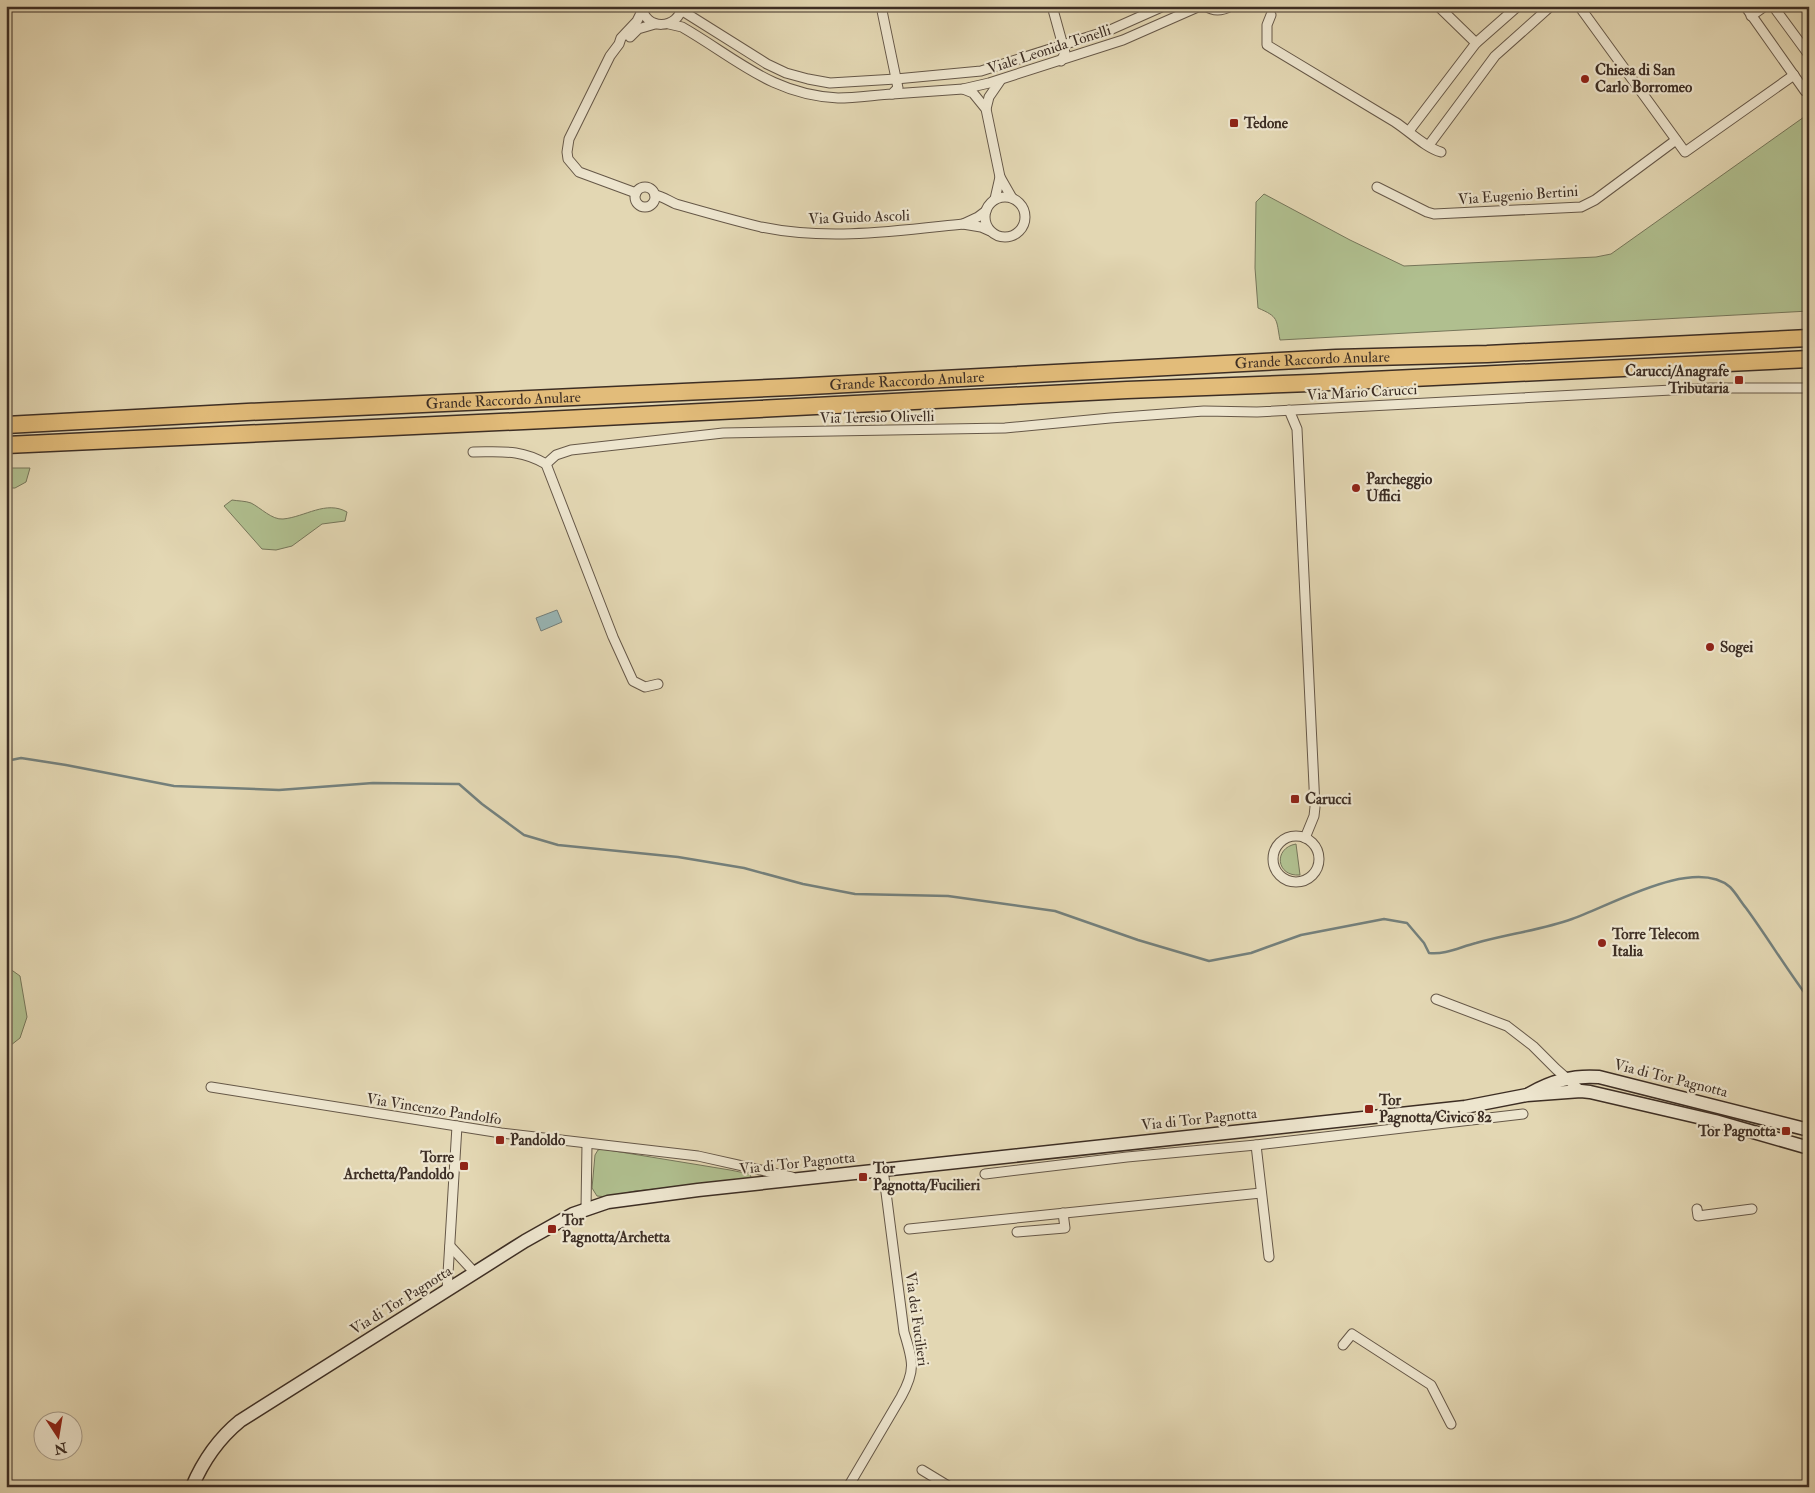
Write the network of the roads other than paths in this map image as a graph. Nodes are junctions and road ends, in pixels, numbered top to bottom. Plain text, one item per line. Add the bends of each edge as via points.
1 (880, 6) edge
2 (1052, 6) edge
3 (1164, 6) edge
4 (1231, 6) edge
5 (1438, 6) edge
6 (1518, 6) edge
7 (1550, 6) edge
8 (1579, 6) edge
9 (1745, 6) edge
10 (1765, 6) edge
11 (1773, 6) edge
12 (1206, 7) edge
13 (642, 8) edge
14 (682, 8) edge
15 (1271, 15) dead end
16 (1752, 16) junction
17 (656, 24) junction
18 (669, 24) junction
19 (1476, 43) junction
20 (619, 44) junction
21 (1063, 45) junction
22 (1809, 55) edge
23 (1061, 61) junction
24 (1794, 75) junction
25 (896, 79) junction
26 (1001, 80) junction
27 (963, 89) junction
28 (1809, 92) edge
29 (892, 94) junction
30 (986, 109) junction
31 (1409, 131) junction
32 (1676, 140) junction
33 (1429, 145) junction
34 (1441, 152) dead end
35 (1000, 177) junction
36 (1377, 187) dead end
37 (636, 193) junction
38 (654, 198) junction
39 (1012, 198) junction
40 (996, 199) junction
41 (986, 211) junction
42 (963, 224) junction
43 (990, 231) junction
44 (1809, 338) edge
45 (1809, 359) edge
46 (1809, 388) edge
47 (1289, 410) junction
48 (6, 425) edge
49 (6, 445) edge
50 (473, 452) dead end
51 (546, 464) junction
52 (658, 684) dead end
53 (1305, 838) junction
54 (1436, 999) dead end
55 (1566, 1078) junction
56 (211, 1087) dead end
57 (1581, 1091) junction
58 (1527, 1095) junction
59 (1523, 1114) dead end
60 (457, 1126) junction
61 (1809, 1130) edge
62 (587, 1144) junction
63 (1256, 1145) junction
64 (1809, 1148) edge
65 (883, 1169) junction
66 (985, 1174) dead end
67 (802, 1179) junction
68 (1261, 1193) junction
69 (586, 1209) junction
70 (1697, 1209) dead end
71 (1752, 1209) dead end
72 (1063, 1213) junction
73 (909, 1229) dead end
74 (1017, 1232) dead end
75 (450, 1246) junction
76 (1269, 1257) dead end
77 (475, 1273) junction
78 (447, 1290) junction
79 (1344, 1345) dead end
80 (1451, 1424) dead end
81 (922, 1470) dead end
82 (192, 1487) edge
83 (848, 1487) edge
84 (950, 1487) edge

1 - 25 street
2 - 21 street
3 - 21 street, Viale Leonida Tonelli via 1110,30
4 - 12 street, Viale Leonida Tonelli via 1220,10
5 - 19 street
6 - 19 street
7 - 33 street via 1496,56
8 - 32 street
9 - 16 street
10 - 16 street
11 - 22 street
12 - 23 street, Viale Leonida Tonelli via 1198,6 1122,40
13 - 17 street via 650,21
13 - 20 street via 637,21 620,38
14 - 18 street via 675,21
14 - 25 street, Viale Leonida Tonelli via 786,73 830,83
15 - 31 street via 1266,25 1267,45
16 - 24 street
17 - 18 street
17 - 20 street via 638,29
18 - 29 street, Viale Leonida Tonelli via 682,27 781,87 804,94 839,98
19 - 31 street
20 - 37 street via 579,118 567,152 568,159 579,172
21 - 23 street via 1065,53
21 - 25 street, Viale Leonida Tonelli via 981,71
23 - 26 street, Viale Leonida Tonelli
24 - 28 street
24 - 32 street via 1685,152
25 - 29 street via 898,88
26 - 27 street, Viale Leonida Tonelli
26 - 30 street via 993,89
27 - 29 street, Viale Leonida Tonelli
27 - 30 street via 973,93
30 - 35 street
31 - 33 street
32 - 36 street, Via Eugenio Bertini via 1581,207 1434,214
33 - 34 street
35 - 39 street
35 - 40 street
37 - 38 street via 648,187
37 - 38 street via 640,205 646,206
38 - 42 street, Via Guido Ascoli via 763,227 825,235 895,232
39 - 40 street
39 - 43 street via 1023,208 1025,216 1020,230 1006,238
40 - 41 street
41 - 42 street, Via Guido Ascoli
41 - 43 street via 985,219
42 - 43 street, Via Guido Ascoli
44 - 48 highway, Grande Raccordo Anulare via 1336,358
45 - 49 highway, Grande Raccordo Anulare
46 - 47 street, Via Mario Carucci via 1710,388
47 - 51 street, Via Teresio Olivelli via 1204,411 1005,428 723,433 571,450 556,455
47 - 53 street, Via Mario Carucci via 1297,429 1314,800 1314,816
50 - 51 street via 518,452
51 - 52 street via 633,681 645,687
53 - 53 street via 1288,838 1275,851 1276,870 1289,880 1307,879 1318,866 1317,850
54 - 55 street via 1507,1026
55 - 57 street
55 - 58 street, Via di Tor Pagnotta via 1548,1083
55 - 61 street, Via di Tor Pagnotta via 1599,1077
56 - 60 street, Via Vincenzo Pandolfo
57 - 58 street, Via di Tor Pagnotta
57 - 64 street, Via di Tor Pagnotta via 1715,1121
58 - 65 street, Via di Tor Pagnotta via 1465,1107
59 - 63 street
60 - 62 street, Via Vincenzo Pandolfo
60 - 75 street
62 - 67 street, Via Vincenzo Pandolfo via 698,1156
62 - 69 street
63 - 66 street
63 - 68 street
65 - 67 street, Via di Tor Pagnotta
65 - 83 street, Via dei Fucilieri via 912,1371 904,1391
67 - 69 street, Via di Tor Pagnotta via 638,1197
68 - 72 street
68 - 76 street
69 - 77 street, Via di Tor Pagnotta via 559,1221
70 - 71 street via 1698,1216
72 - 73 street
72 - 74 street via 1064,1228
75 - 77 street
75 - 78 street
77 - 78 street, Via di Tor Pagnotta
78 - 82 street, Via di Tor Pagnotta via 240,1421 210,1453
79 - 80 street via 1352,1334 1430,1385
81 - 84 street

